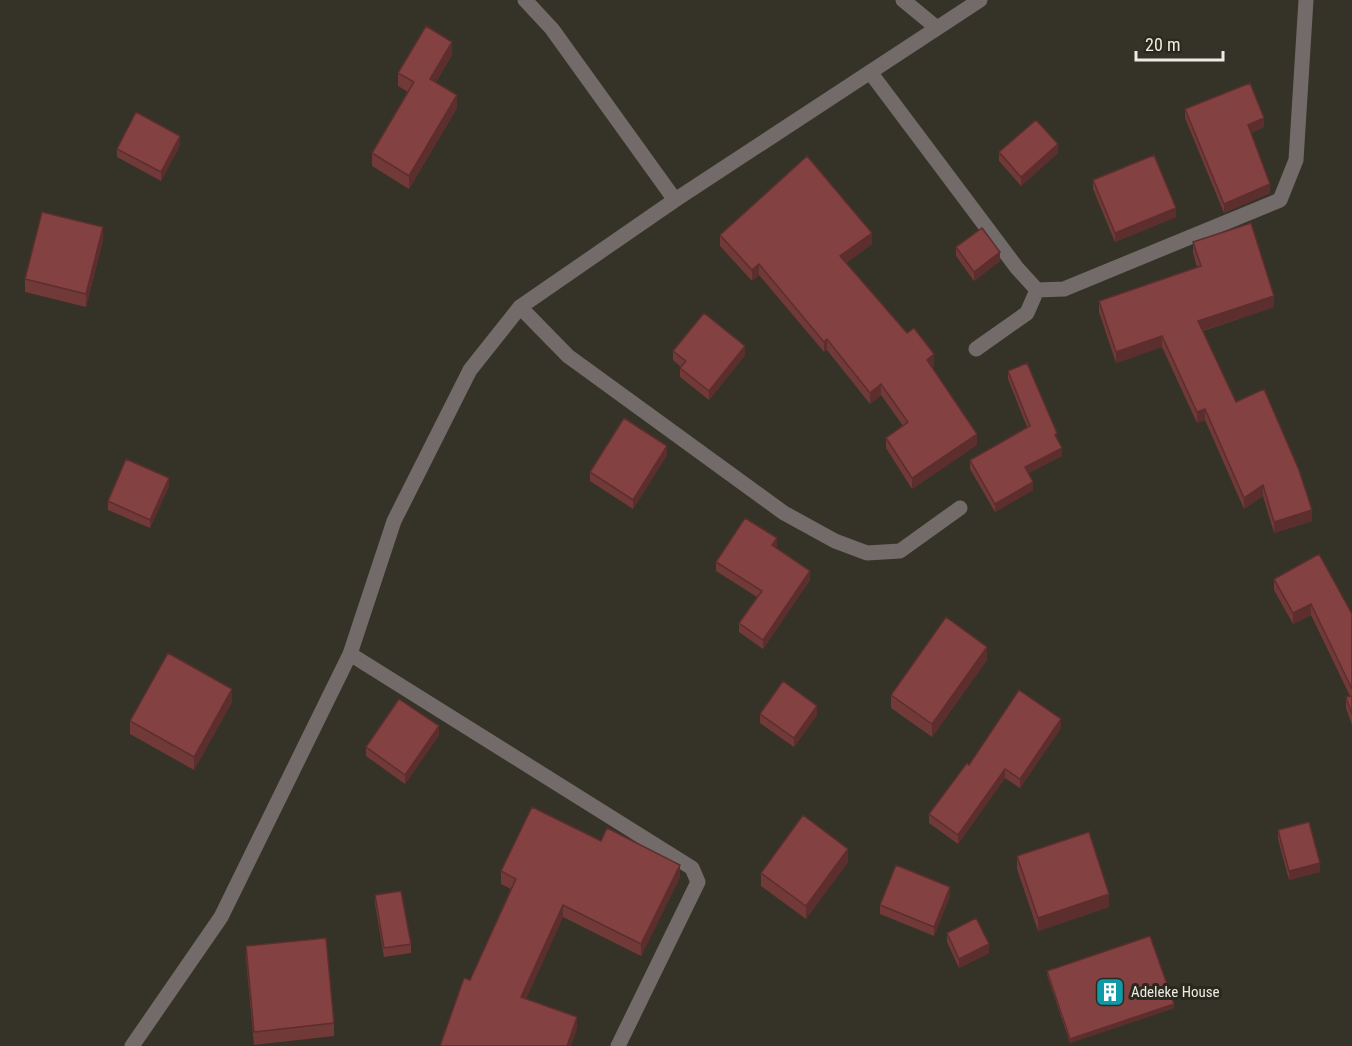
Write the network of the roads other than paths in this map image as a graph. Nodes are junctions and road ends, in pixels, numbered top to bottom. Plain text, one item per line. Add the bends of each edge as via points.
1 (525, 0) edge
2 (903, 0) edge
3 (980, 0) edge
4 (1306, 0) edge
5 (937, 28) junction
6 (870, 72) junction
7 (675, 200) junction
8 (1038, 290) junction
9 (520, 307) junction
10 (976, 349) dead end
11 (960, 508) dead end
12 (350, 654) junction
13 (132, 1046) edge
14 (618, 1046) edge

1 - 7 street via 552,29
2 - 5 street
3 - 5 street
4 - 8 street via 1296,160 1280,200 1065,289
5 - 6 street
6 - 7 street
6 - 8 street via 1017,268
7 - 9 street
8 - 10 street via 1028,313
9 - 11 street via 568,356 784,513 835,541 867,553 900,551
9 - 12 street via 470,370 394,521
12 - 13 street via 221,917
12 - 14 street via 692,868 698,882

